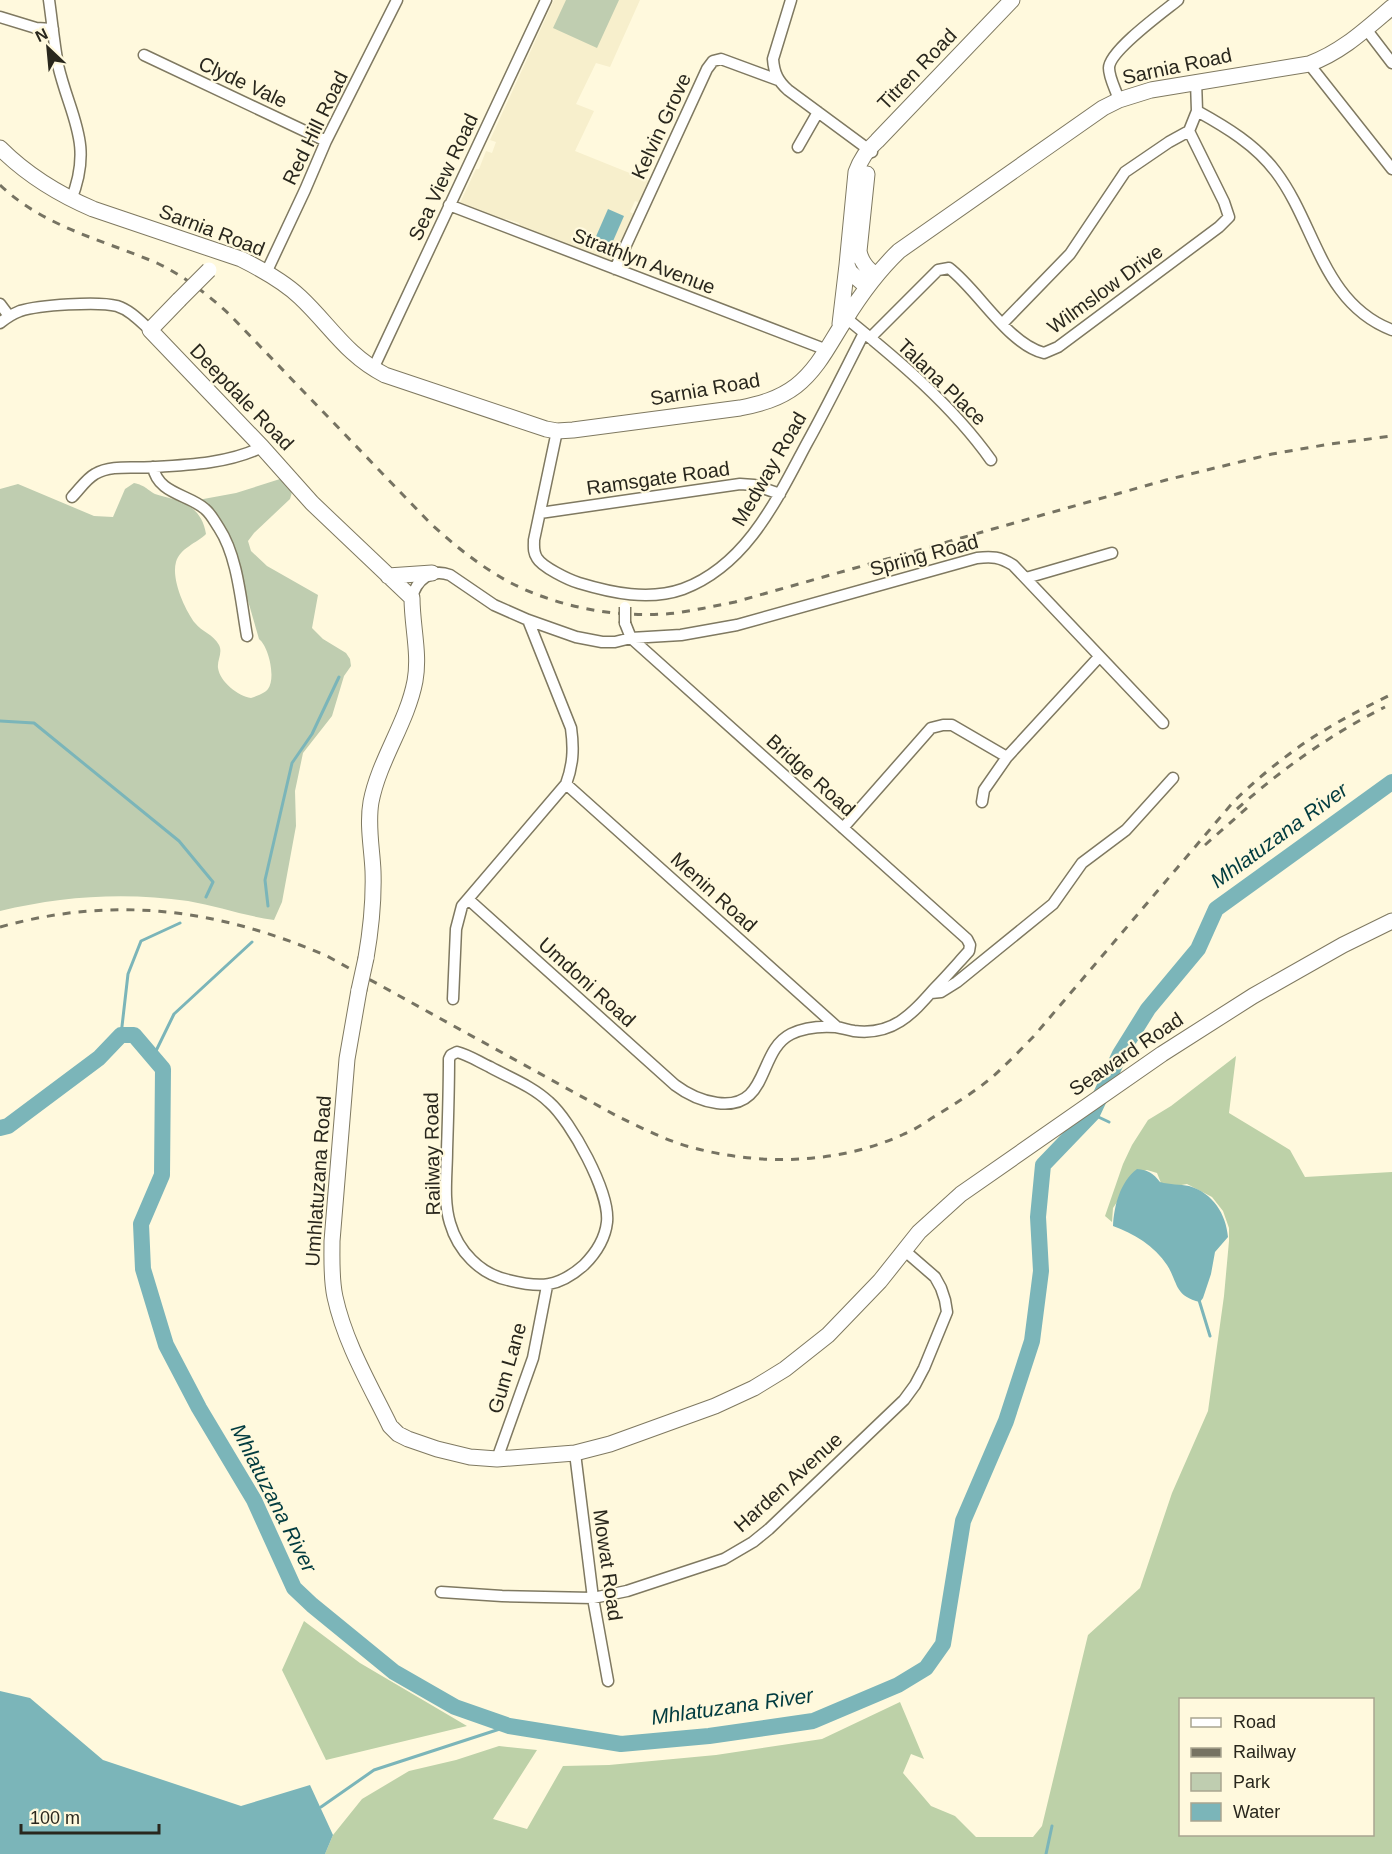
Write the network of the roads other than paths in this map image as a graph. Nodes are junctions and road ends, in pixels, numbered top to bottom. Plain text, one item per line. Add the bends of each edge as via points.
1 (49, 0) edge
2 (398, 0) edge
3 (546, 0) edge
4 (791, 0) edge
5 (1012, 0) edge
6 (1178, 0) edge
7 (1392, 7) edge
8 (0, 17) edge
9 (52, 29) junction
10 (1366, 29) junction
11 (144, 55) dead end
12 (1392, 63) edge
13 (1310, 64) junction
14 (778, 80) junction
15 (1196, 81) junction
16 (1119, 100) junction
17 (1197, 111) junction
18 (818, 112) junction
19 (1190, 131) junction
20 (326, 141) junction
21 (798, 147) dead end
22 (873, 147) junction
23 (0, 148) edge
24 (1392, 169) edge
25 (71, 200) junction
26 (449, 205) junction
27 (228, 256) junction
28 (847, 265) junction
29 (615, 269) junction
30 (266, 273) junction
31 (871, 281) junction
32 (0, 304) edge
33 (4, 319) edge
34 (1003, 323) junction
35 (842, 324) junction
36 (150, 330) junction
37 (1392, 330) edge
38 (867, 336) junction
39 (827, 350) junction
40 (373, 369) junction
41 (557, 431) junction
42 (262, 447) junction
43 (991, 460) dead end
44 (153, 467) junction
45 (780, 494) junction
46 (72, 497) dead end
47 (540, 513) junction
48 (1112, 553) dead end
49 (432, 573) junction
50 (388, 576) junction
51 (1026, 578) junction
52 (625, 594) junction
53 (412, 598) junction
54 (528, 620) junction
55 (247, 636) dead end
56 (631, 638) junction
57 (1099, 657) junction
58 (1162, 723) dead end
59 (1007, 757) junction
60 (1173, 778) dead end
61 (566, 784) junction
62 (982, 802) dead end
63 (843, 828) junction
64 (468, 898) junction
65 (1392, 921) edge
66 (930, 993) junction
67 (453, 999) dead end
68 (837, 1027) junction
69 (905, 1251) junction
70 (547, 1286) junction
71 (575, 1453) junction
72 (497, 1459) junction
73 (441, 1592) dead end
74 (593, 1598) junction
75 (608, 1681) dead end

1 - 9 street
2 - 20 street, Red Hill Road
3 - 26 street, Sea View Road
4 - 14 street via 773,59
5 - 22 street, Titren Road
6 - 16 street via 1121,47 1111,61 1109,68
7 - 10 street, Sarnia Road
8 - 9 street
9 - 25 street via 80,144 80,172
10 - 12 street
10 - 13 street, Sarnia Road via 1336,52
11 - 20 street, Clyde Vale
13 - 15 street, Sarnia Road
13 - 24 street
14 - 18 street
14 - 29 street, Kelvin Grove via 729,60 713,61
15 - 16 street, Sarnia Road
15 - 17 street
16 - 31 street, Sarnia Road via 899,251
17 - 19 street
17 - 37 street via 1249,144 1275,170 1296,202 1338,287 1359,311
18 - 21 street
18 - 22 street
19 - 34 street via 1125,172 1070,254
19 - 34 street, Wilmslow Drive via 1229,216 1220,227 1051,351 1044,353 1030,347
20 - 30 street, Red Hill Road
22 - 28 street, Titren Road via 861,159 856,172
22 - 31 street via 859,251
23 - 25 street, Sarnia Road via 30,174
25 - 27 street, Sarnia Road
26 - 29 street, Strathlyn Avenue
26 - 40 street, Sea View Road
27 - 30 street, Sarnia Road
27 - 36 street, bridge via 208,270
28 - 31 street via 850,272
28 - 35 street, Titren Road
29 - 39 street, Strathlyn Avenue
30 - 40 street, Sarnia Road via 299,296 348,349
31 - 35 street, Sarnia Road
32 - 33 street
33 - 36 street, Deepdale Road via 30,309 107,304 128,311
34 - 38 street, Wilmslow Drive via 954,272 944,268
35 - 38 street
35 - 39 street, Sarnia Road
36 - 42 street, Deepdale Road
38 - 43 street, Talana Place via 967,428
38 - 45 street, Medway Road
39 - 41 street, Sarnia Road via 796,386 756,405
40 - 41 street, Sarnia Road
41 - 47 street, Medway Road
42 - 44 street via 230,459
42 - 50 street, Deepdale Road
44 - 46 street via 105,470 95,474
44 - 55 street via 162,485 205,509 221,530 231,557
45 - 47 street, Ramsgate Road via 740,484
45 - 52 street, Medway Road via 750,539 710,575 681,589
47 - 52 street, Medway Road via 534,540 537,560 575,582
48 - 51 street
49 - 50 street
49 - 53 street via 419,582
49 - 54 street via 450,575 494,605
50 - 53 street, Deepdale Road
51 - 56 street, Spring Road via 1004,559 977,558 737,625 681,635
51 - 57 street, Spring Road
52 - 56 street, bridge via 625,623
53 - 72 street, Umhlatuzana Road, bridge via 415,681 371,801 373,903 347,1059 332,1271 343,1327 390,1426 408,1439 437,1449
54 - 56 street via 602,642
54 - 61 street via 571,728 573,758
56 - 63 street, Bridge Road
57 - 58 street, Spring Road
57 - 59 street
59 - 62 street via 984,790
59 - 63 street via 952,725 931,728
60 - 66 street via 1126,830 1082,863 1053,904 957,982 941,992
61 - 64 street
61 - 68 street, Menin Road
63 - 66 street, Bridge Road via 967,939 969,951
64 - 67 street via 457,921
64 - 68 street, Umdoni Road via 683,1091 710,1101 734,1103 756,1089 776,1047 785,1038 803,1029
65 - 69 street, Seaward Road via 1253,996 1162,1054 961,1194 936,1214
66 - 68 street via 907,1018 883,1030
69 - 71 street, Umhlatuzana Road via 855,1309 754,1388 715,1406
69 - 74 street, Harden Avenue via 934,1277 946,1312 924,1368 904,1400 753,1542 724,1559
70 - 70 street, Railway Road via 521,1284 484,1271 472,1262 454,1236 446,1207 449,1059 457,1052 534,1090 550,1103 575,1135 604,1195 608,1221 601,1246 576,1272
70 - 72 street, Gum Lane via 533,1358
71 - 72 street, Umhlatuzana Road
71 - 74 street, Mowat Road
73 - 74 street, Harden Avenue
74 - 75 street, Mowat Road

